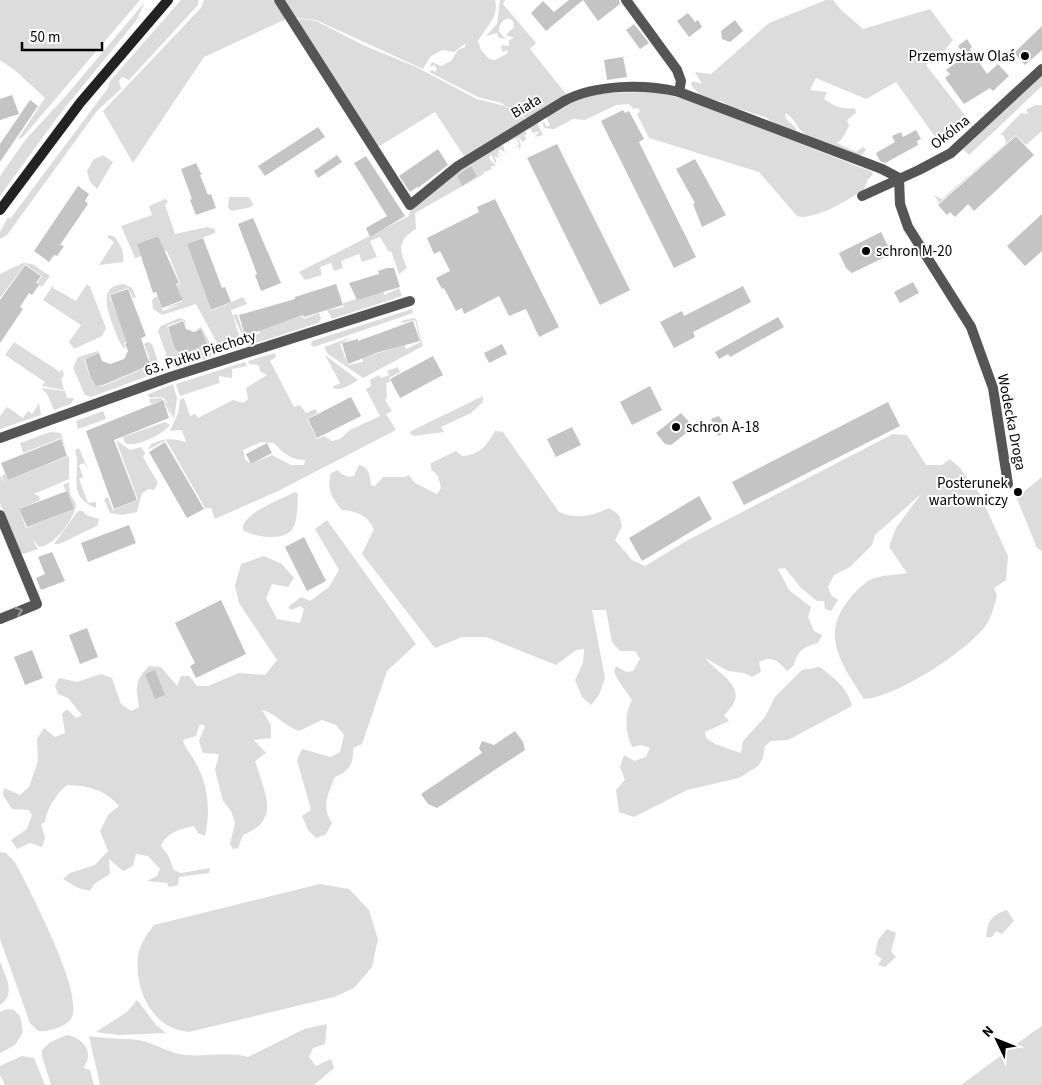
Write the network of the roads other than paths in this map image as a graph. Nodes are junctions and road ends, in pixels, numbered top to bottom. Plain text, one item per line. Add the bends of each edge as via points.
1 (168, 0) edge
2 (279, 0) edge
3 (626, 0) edge
4 (1042, 70) edge
5 (679, 92) junction
6 (898, 178) junction
7 (862, 196) dead end
8 (0, 210) edge
9 (410, 301) dead end
10 (0, 438) edge
11 (1008, 484) dead end
12 (0, 515) edge
13 (0, 619) edge

1 - 8 main road via 80,103
2 - 5 street, Biała via 410,205 458,166 575,95 651,87
3 - 5 street via 677,70 681,81
4 - 6 street, Okólna via 951,153
5 - 6 street, Biała via 882,169
6 - 7 street, Okólna
6 - 11 street, Wodecka Droga via 900,204 908,227 971,327 993,388
9 - 10 street, 63. Pułku Piechoty via 170,377
13 -> 12 street via 37,604

